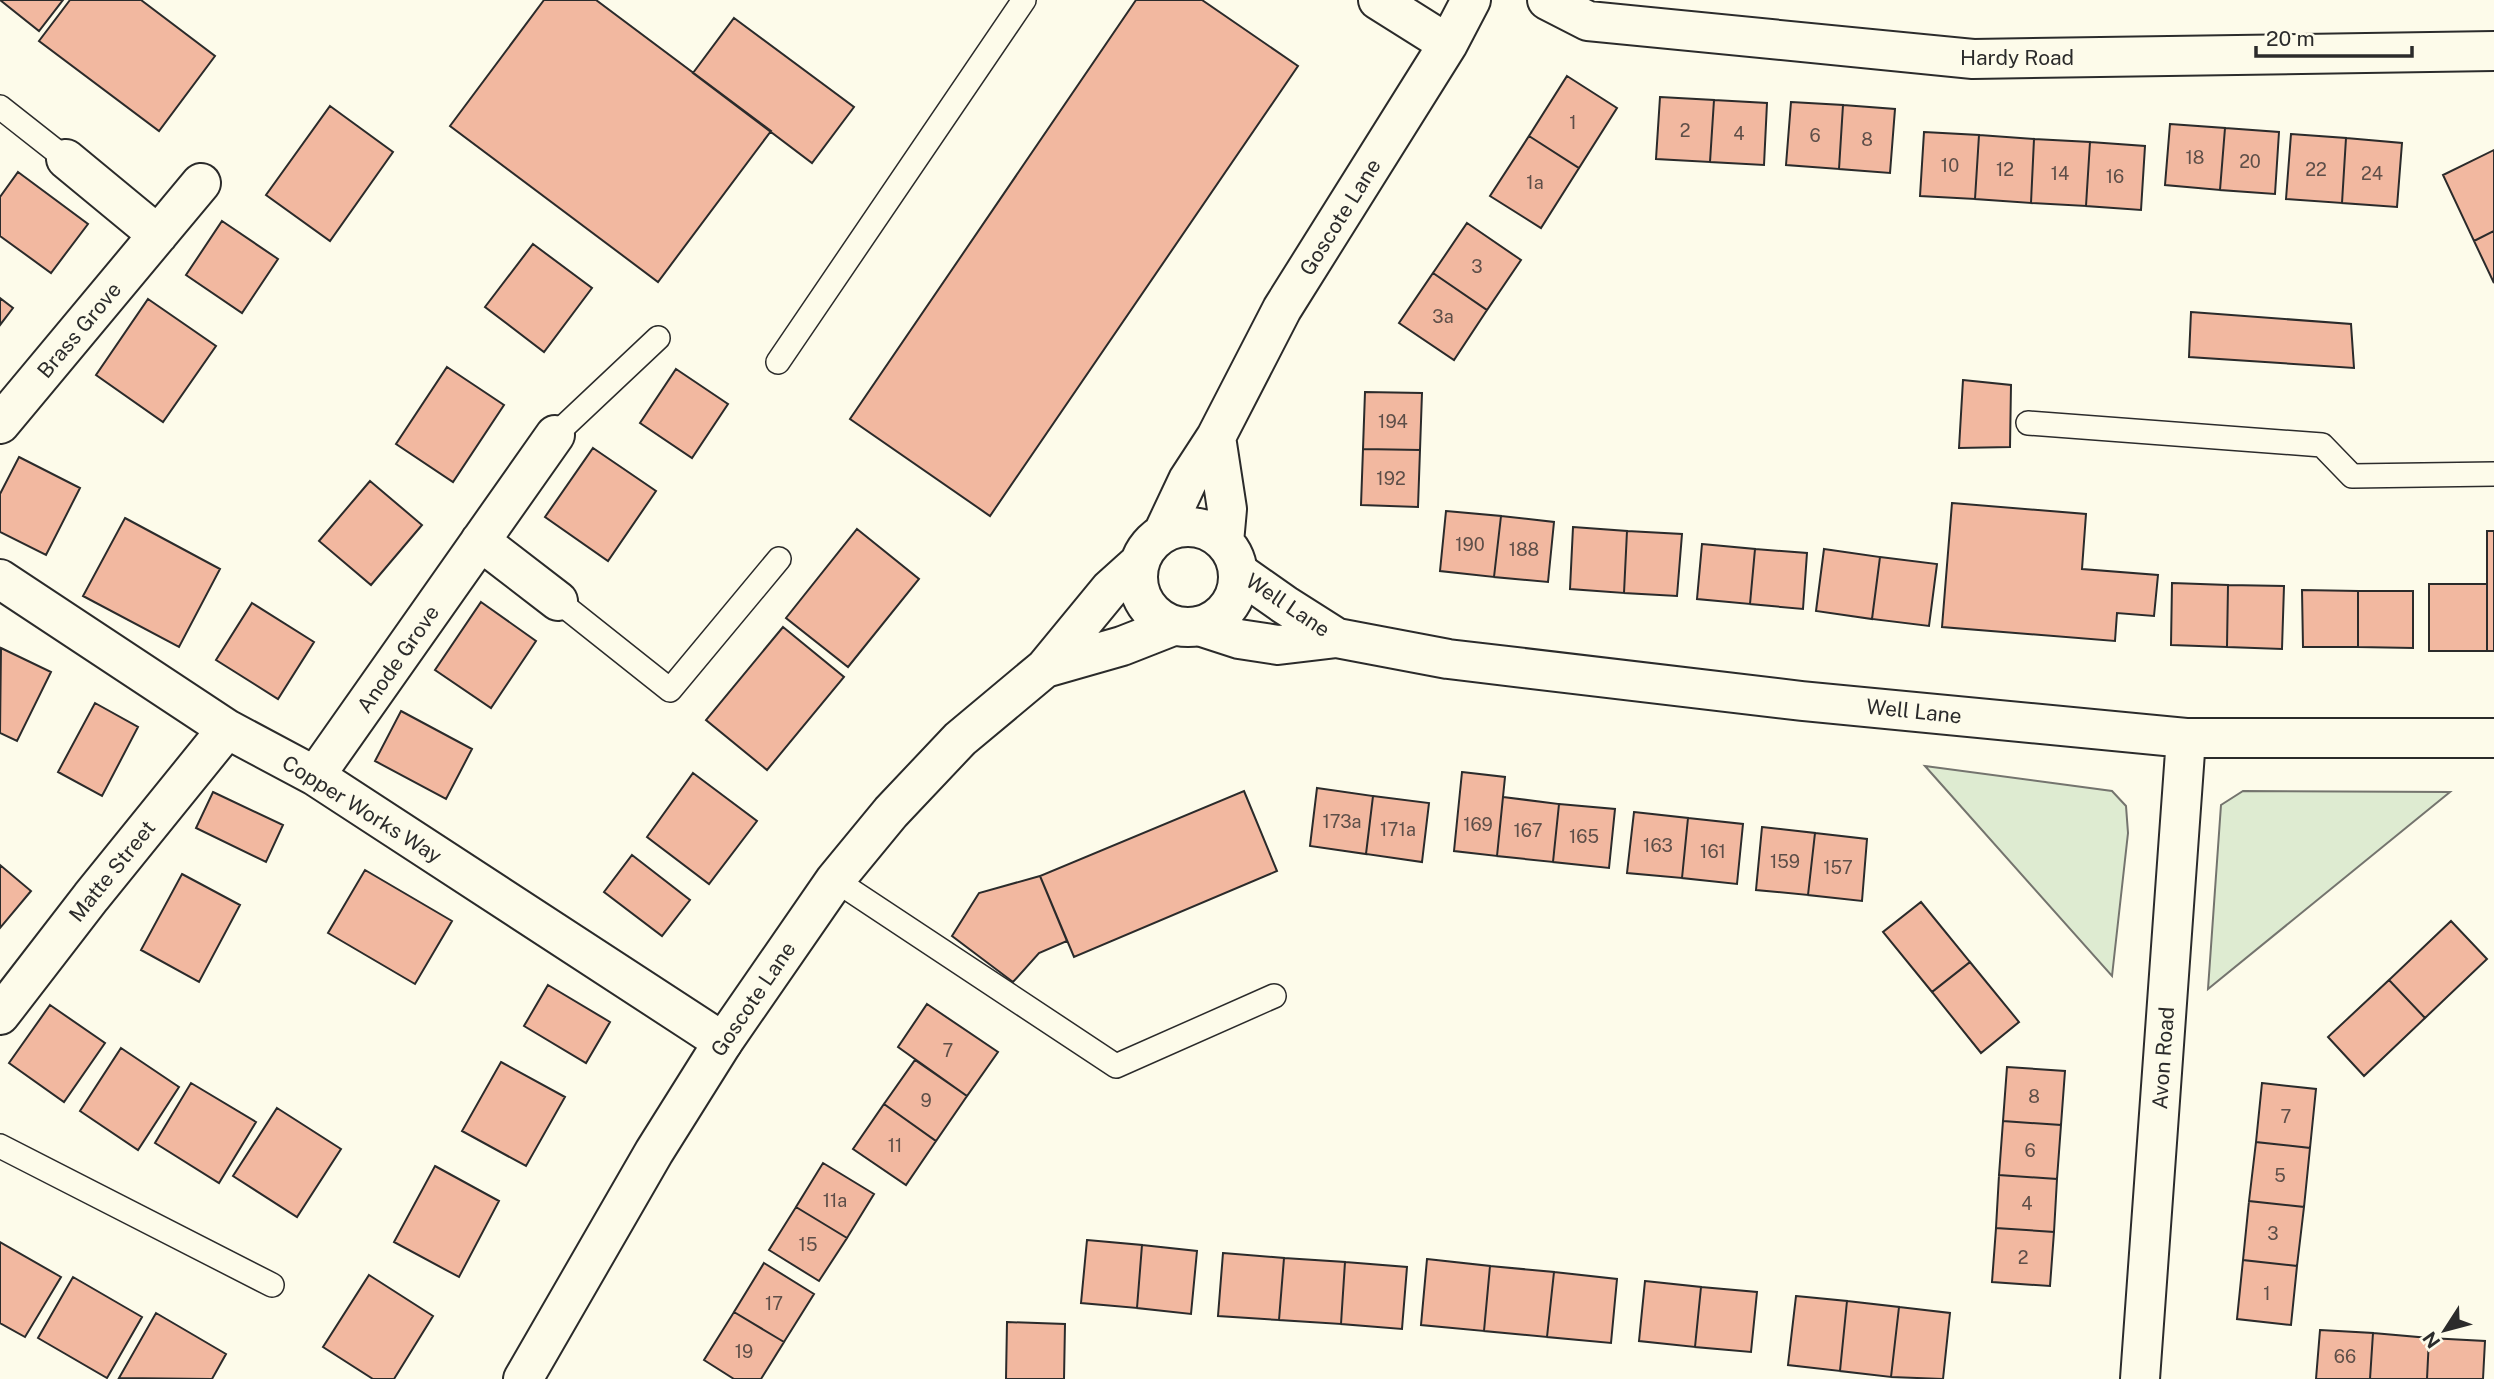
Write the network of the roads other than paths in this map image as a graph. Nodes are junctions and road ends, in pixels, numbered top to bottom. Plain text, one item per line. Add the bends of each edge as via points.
1 (1024, 0) edge
2 (1378, 0) edge
3 (1471, 0) edge
4 (1546, 0) edge
5 (1448, 44) junction
6 (2494, 51) edge
7 (0, 107) edge
8 (66, 159) joint
9 (201, 183) dead end
10 (158, 235) junction
11 (658, 338) dead end
12 (778, 362) dead end
13 (2028, 423) dead end
14 (0, 424) edge
15 (555, 435) joint
16 (1216, 437) junction
17 (2494, 474) edge
18 (480, 541) junction
19 (1152, 548) junction
20 (1231, 557) junction
21 (779, 559) dead end
22 (0, 579) edge
23 (558, 601) joint
24 (1186, 626) junction
25 (1338, 638) junction
26 (1045, 668) junction
27 (227, 729) junction
28 (2186, 738) junction
29 (2494, 738) edge
30 (316, 776) junction
31 (835, 880) junction
32 (1274, 996) dead end
33 (0, 1016) edge
34 (723, 1042) junction
35 (0, 1146) edge
36 (272, 1285) dead end
37 (523, 1379) edge
38 (2140, 1379) edge

1 - 12 lane
2 - 5 street
3 - 5 street, Goscote Lane
4 - 6 street, Hardy Road via 1588,21 1973,59
5 - 16 street, Goscote Lane via 1282,309
7 - 8 lane
8 - 10 street
9 - 10 street, Brass Grove
10 - 14 street, Brass Grove
11 - 15 lane
13 - 17 lane via 2322,445 2352,476
15 - 18 street, Anode Grove
16 - 19 street, Goscote Lane
16 - 20 street
18 - 23 street
18 - 30 street, Anode Grove
19 - 20 street via 1184,527 1205,530
19 - 24 street via 1138,582 1144,601 1156,616
19 - 26 street, Goscote Lane via 1110,589
20 - 24 street via 1236,591 1228,607 1216,619
20 - 25 street, Well Lane via 1284,605
21 - 23 lane via 670,690
22 - 27 street, Copper Works Way
24 - 25 street, Well Lane via 1278,645
24 - 26 street, Goscote Lane
25 - 28 street, Well Lane via 1448,659
26 - 31 street, Goscote Lane via 960,739
27 - 30 street, Copper Works Way
27 - 33 street, Matte Street
28 - 29 street, Well Lane
28 - 38 street, Avon Road
30 - 34 street, Copper Works Way
31 - 32 lane via 1116,1066
31 - 34 street, Goscote Lane
34 - 37 street, Goscote Lane
35 - 36 lane

